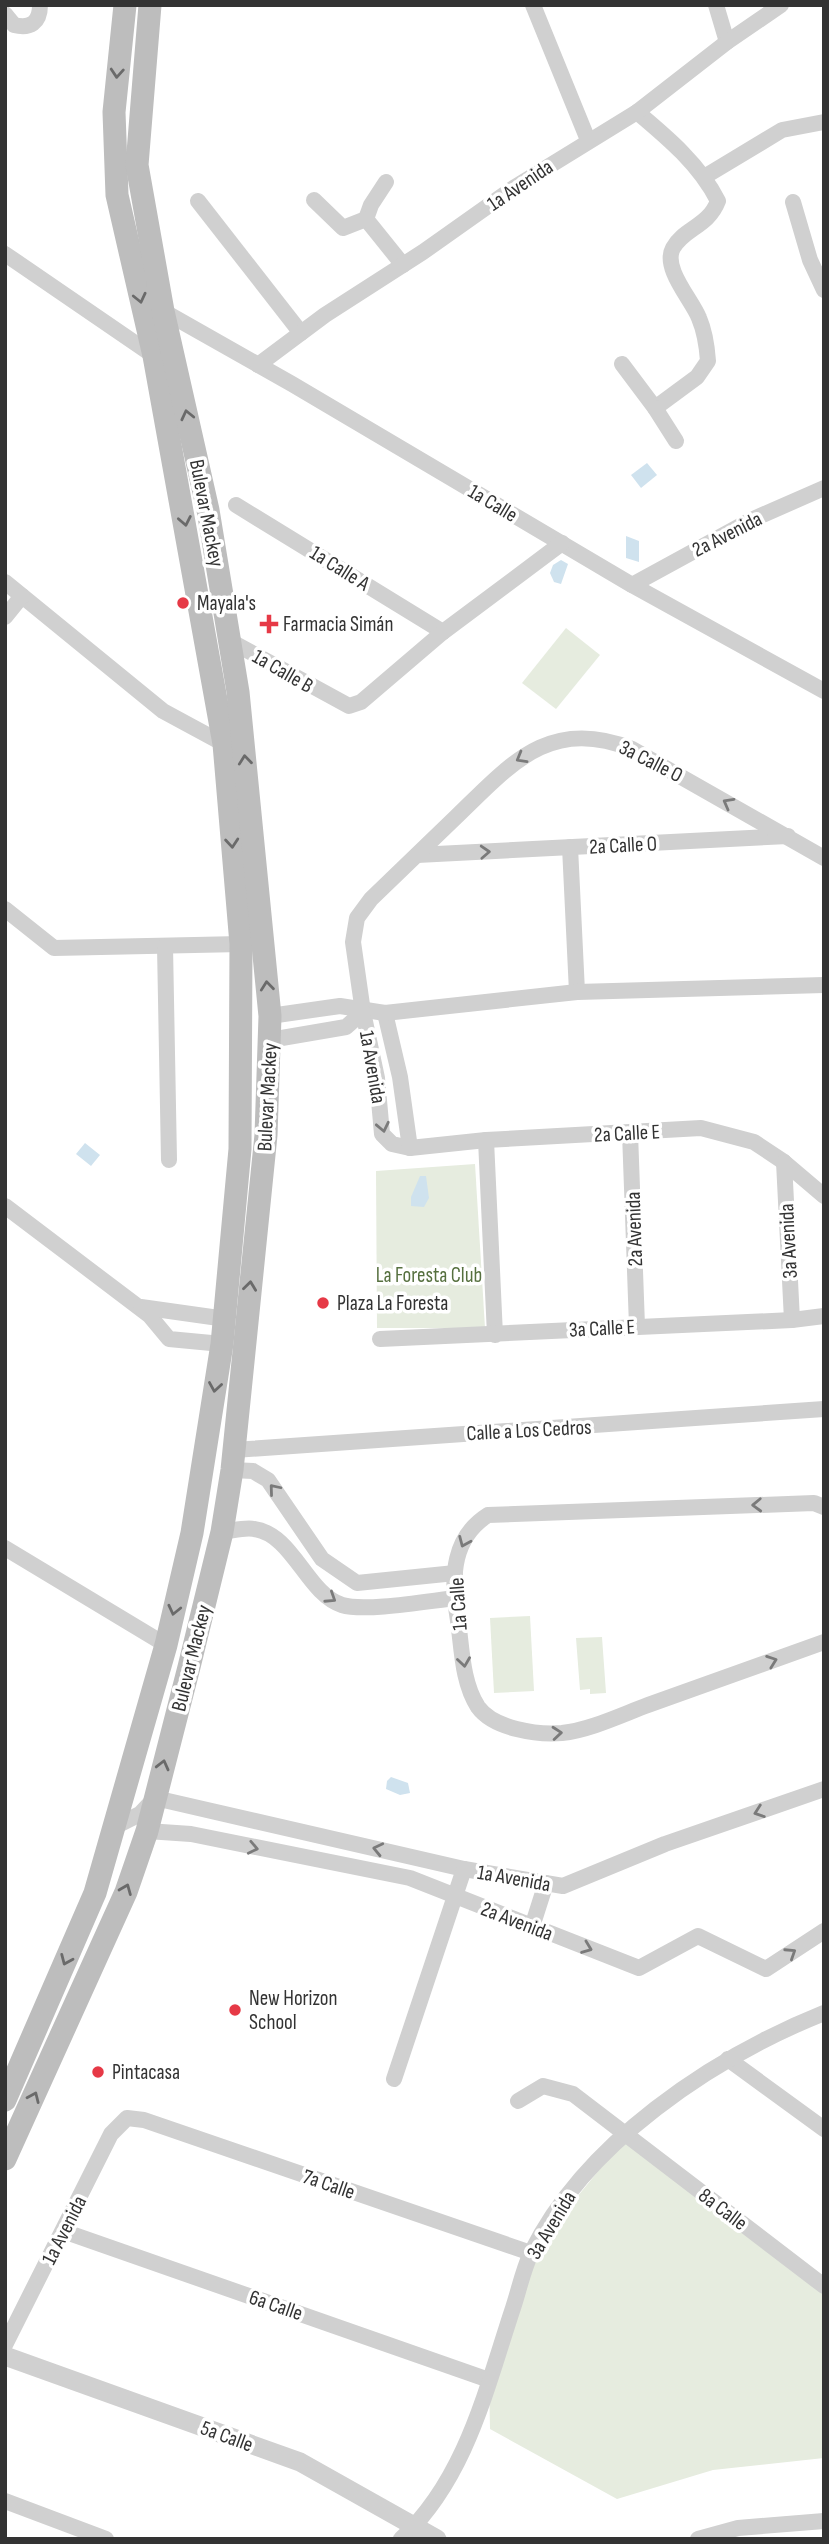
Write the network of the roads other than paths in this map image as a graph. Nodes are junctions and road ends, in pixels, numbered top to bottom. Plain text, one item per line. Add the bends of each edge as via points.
1 (40, 5) edge
2 (125, 5) edge
3 (150, 5) edge
4 (533, 5) edge
5 (716, 5) edge
6 (781, 5) edge
7 (5, 14) edge
8 (727, 42) junction
9 (637, 112) junction
10 (824, 122) edge
11 (588, 140) junction
12 (704, 177) junction
13 (386, 182) dead end
14 (314, 200) dead end
15 (198, 201) dead end
16 (793, 202) dead end
17 (366, 219) junction
18 (824, 244) edge
19 (807, 248) junction
20 (5, 254) edge
21 (403, 265) junction
22 (824, 290) edge
23 (163, 312) junction
24 (300, 332) junction
25 (154, 356) junction
26 (622, 364) dead end
27 (258, 365) junction
28 (655, 408) junction
29 (676, 440) dead end
30 (821, 495) edge
31 (236, 505) dead end
32 (562, 543) junction
33 (5, 582) edge
34 (632, 585) junction
35 (22, 596) junction
36 (5, 618) edge
37 (443, 632) junction
38 (230, 641) junction
39 (824, 691) edge
40 (224, 744) junction
41 (788, 836) junction
42 (570, 847) junction
43 (417, 855) junction
44 (824, 858) edge
45 (5, 909) edge
46 (241, 944) junction
47 (165, 946) junction
48 (824, 985) edge
49 (577, 992) junction
50 (363, 1012) junction
51 (385, 1013) junction
52 (270, 1016) junction
53 (271, 1040) junction
54 (630, 1133) junction
55 (486, 1140) junction
56 (411, 1148) junction
57 (169, 1160) dead end
58 (785, 1161) junction
59 (824, 1196) edge
60 (5, 1206) edge
61 (138, 1307) junction
62 (824, 1316) edge
63 (226, 1319) junction
64 (792, 1320) junction
65 (637, 1326) junction
66 (495, 1335) junction
67 (380, 1339) dead end
68 (232, 1349) junction
69 (824, 1409) edge
70 (233, 1460) junction
71 (824, 1507) edge
72 (222, 1532) junction
73 (5, 1548) edge
74 (455, 1573) junction
75 (455, 1598) junction
76 (824, 1642) edge
77 (166, 1645) junction
78 (824, 1789) edge
79 (155, 1798) junction
80 (114, 1827) junction
81 (147, 1831) junction
82 (337, 1840) junction
83 (405, 1856) junction
84 (295, 1857) junction
85 (464, 1869) junction
86 (399, 1876) junction
87 (546, 1883) junction
88 (454, 1897) junction
89 (532, 1927) junction
90 (824, 1931) edge
91 (824, 2012) edge
92 (729, 2060) junction
93 (394, 2079) dead end
94 (5, 2100) edge
95 (518, 2101) dead end
96 (127, 2118) joint
97 (824, 2129) edge
98 (623, 2133) junction
99 (5, 2159) edge
100 (64, 2231) junction
101 (531, 2253) junction
102 (824, 2286) edge
103 (5, 2345) edge
104 (5, 2356) edge
105 (489, 2380) junction
106 (5, 2501) edge
107 (824, 2521) edge
108 (416, 2525) junction
109 (106, 2539) edge
110 (401, 2539) edge
111 (437, 2539) edge
112 (698, 2539) edge

1 - 7 street via 35,23 24,28 13,25
2 -> 25 main road, Bulevar Mackey via 114,112 117,195
3 - 23 main road, Bulevar Mackey via 137,165
4 - 11 street
5 - 8 street
6 - 8 street, 1a Avenida
8 - 9 street, 1a Avenida
9 - 11 street, 1a Avenida
9 - 12 street
10 - 12 street via 782,130
11 - 21 street, 1a Avenida
12 - 28 street via 718,201 715,211 671,252 672,265 699,317 708,361 697,377
13 - 17 street
14 - 17 street via 343,228
15 - 24 street
16 - 19 street
17 - 21 street
18 - 19 street
19 - 22 street
20 - 25 street
21 - 24 street, 1a Avenida
23 - 27 street, 1a Calle
38 -> 23 main road, Bulevar Mackey via 208,510
24 - 27 street, 1a Avenida
25 -> 40 main road, Bulevar Mackey
26 - 28 street
27 - 32 street, 1a Calle
28 - 29 street
30 - 34 street, 2a Avenida via 751,520
31 - 37 street, 1a Calle A
32 - 34 street, 1a Calle
32 - 37 street
33 - 35 street
34 - 39 street, 1a Calle
35 - 36 street
35 - 40 street via 163,711
37 - 38 street, 1a Calle B via 361,702 349,706
52 -> 38 main road, Bulevar Mackey
40 -> 46 main road, Bulevar Mackey
41 - 42 street, 2a Calle O
41 -> 43 street, 3a Calle O via 632,749 584,736 543,746 503,769
41 - 44 street
43 -> 42 street, 2a Calle O
42 - 49 street
43 - 50 street, 1a Avenida via 357,918 353,942
45 - 47 street via 54,948
46 - 47 street
46 - 63 main road, Bulevar Mackey via 240,1149
47 - 57 street
48 - 49 street
49 - 51 street
50 - 51 street
50 - 52 street via 340,1006
50 - 53 street via 346,1027
50 -> 56 street, 1a Avenida via 377,1078 382,1133 392,1144
51 - 56 street, 1a Avenida
52 - 53 main road, Bulevar Mackey
68 -> 53 main road, Bulevar Mackey via 262,1191
54 - 55 street, 2a Calle E
54 - 58 street, 2a Calle E via 701,1128 754,1143
54 - 65 street, 2a Avenida
55 - 56 street, 2a Calle E
55 - 66 street
58 - 59 street, 2a Calle E
58 - 64 street, 3a Avenida
60 - 61 street
61 - 63 street
61 - 68 street via 169,1339
62 - 64 street, 3a Calle E
63 - 68 main road via 239,1321 239,1350
64 - 65 street, 3a Calle E
65 - 66 street, 3a Calle E
66 - 67 street, 3a Calle E
68 - 70 main road, Bulevar Mackey
68 -> 77 main road, Bulevar Mackey
69 - 70 street, Calle a Los Cedros
70 - 72 main road, Bulevar Mackey
74 -> 70 street via 356,1583 322,1559 268,1480
71 -> 74 street, 1a Calle via 814,1503 488,1515 462,1537
72 -> 75 street via 255,1529 273,1537 322,1593 345,1606
79 -> 72 main road, Bulevar Mackey
73 - 77 street
74 - 75 street, 1a Calle
75 -> 76 street, 1a Calle via 468,1687 479,1709 491,1718 542,1734 565,1733
77 - 80 main road, Bulevar Mackey
78 -> 87 street, 1a Avenida via 664,1844 563,1886
79 - 80 street via 140,1814
79 - 81 main road, Bulevar Mackey
79 - 82 street, 1a Avenida
80 -> 94 main road, Bulevar Mackey via 95,1893
81 -> 84 street, 2a Avenida via 187,1833
99 -> 81 main road, Bulevar Mackey via 126,1892
83 -> 82 street, 1a Avenida
82 - 84 street
83 - 85 street, 1a Avenida
83 - 86 street
84 - 86 street, 2a Avenida
85 - 87 street, 1a Avenida
85 - 88 street
86 - 88 street, 2a Avenida
87 - 89 street
88 - 89 street, 2a Avenida
88 - 93 street
89 -> 90 street, 2a Avenida via 639,1968 698,1936 765,1969
91 - 92 street, 3a Avenida
92 - 97 street
92 - 98 street, 3a Avenida
95 - 98 street, 8a Calle via 543,2087 556,2088 573,2094
96 - 100 street, 1a Avenida via 111,2134
96 - 101 street, 7a Calle
98 - 101 street, 3a Avenida via 578,2181
98 - 102 street, 8a Calle
100 - 103 street, 1a Avenida
100 - 105 street, 6a Calle
101 - 105 street, 3a Avenida
104 - 108 street, 5a Calle via 300,2462
105 - 108 street, 3a Avenida via 470,2439
106 - 109 street
107 - 112 street via 737,2528
108 - 110 street, 3a Avenida
108 - 111 street, 5a Calle

